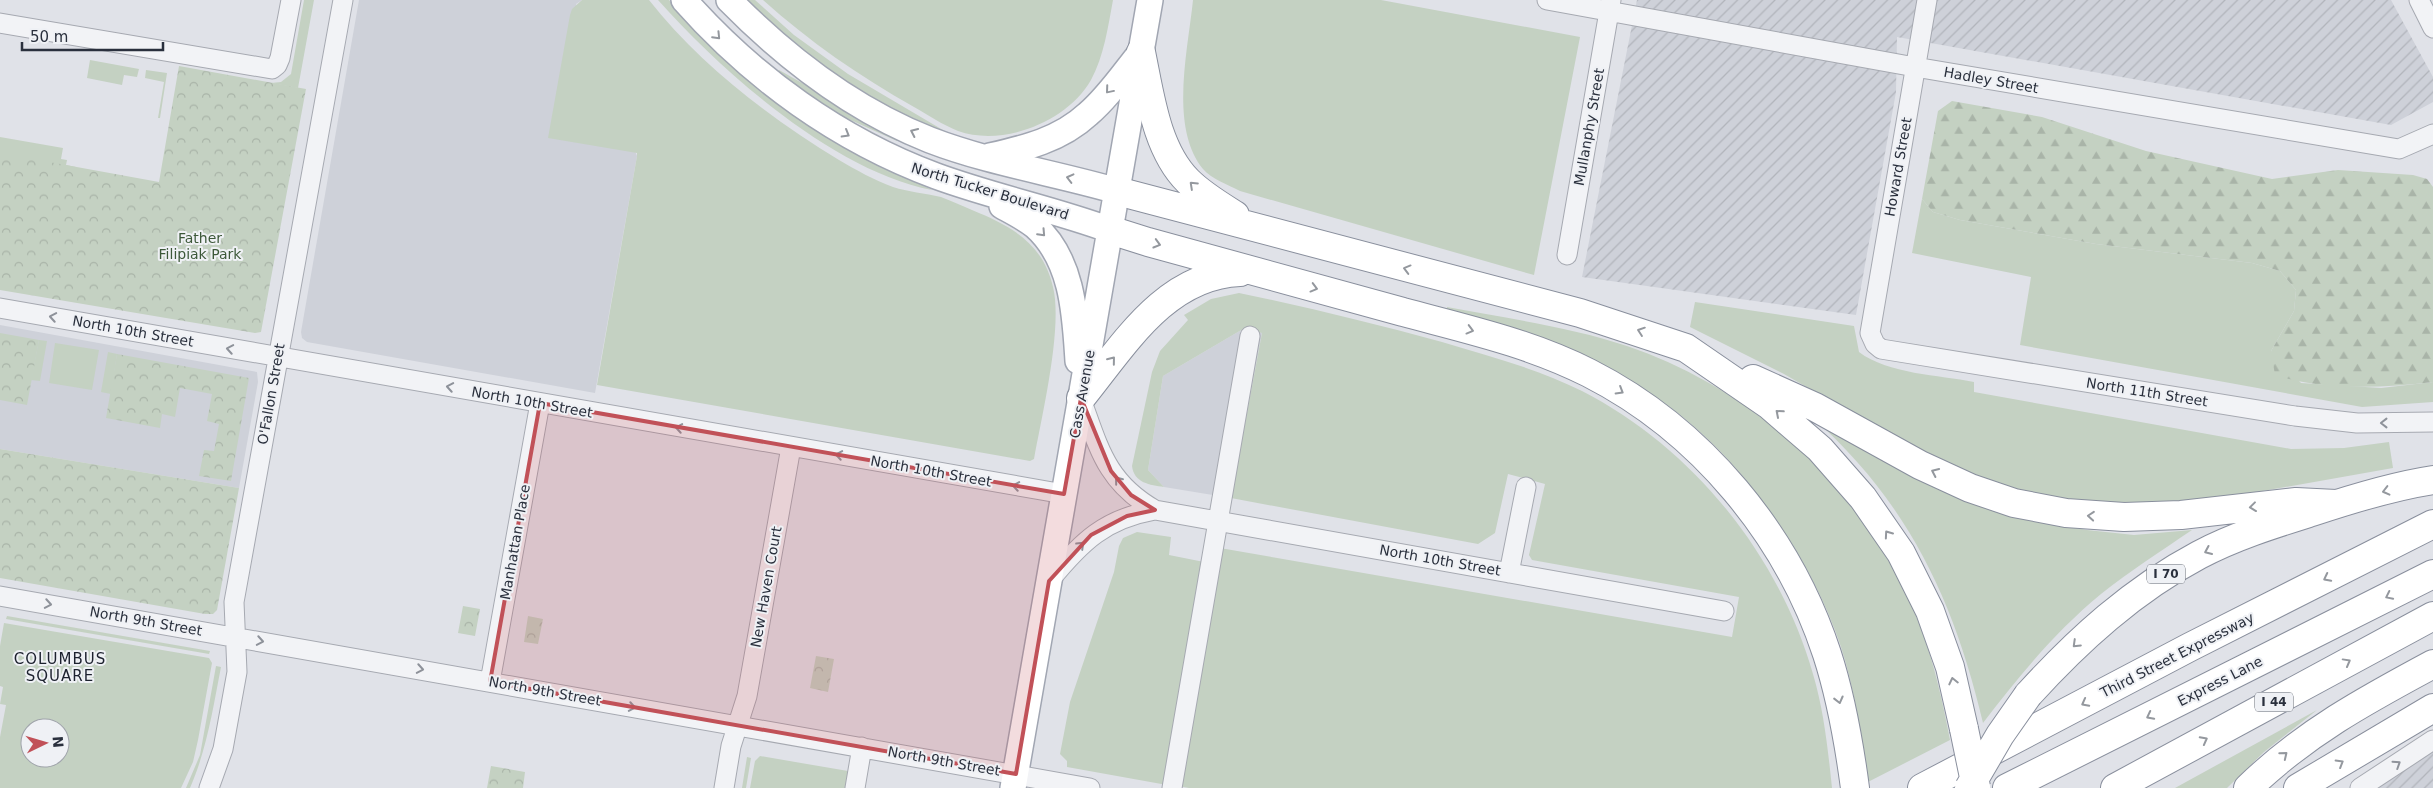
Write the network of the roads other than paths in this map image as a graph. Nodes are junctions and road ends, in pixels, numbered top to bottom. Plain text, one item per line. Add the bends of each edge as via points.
1 (291, 0) edge
2 (343, 0) edge
3 (684, 0) edge
4 (729, 0) edge
5 (1150, 0) edge
6 (1547, 0) edge
7 (1927, 0) edge
8 (2419, 0) edge
9 (1610, 5) edge
10 (0, 23) edge
11 (2433, 28) edge
12 (1141, 52) junction
13 (1915, 67) junction
14 (2433, 134) edge
15 (986, 157) junction
16 (972, 188) junction
17 (1117, 191) junction
18 (1110, 230) junction
19 (1262, 230) junction
20 (1567, 254) dead end
21 (1254, 272) junction
22 (0, 308) edge
23 (1870, 333) joint
24 (1250, 336) dead end
25 (1686, 348) junction
26 (278, 357) junction
27 (1081, 398) junction
28 (540, 403) junction
29 (2433, 422) edge
30 (791, 447) junction
31 (2433, 480) edge
32 (1526, 487) dead end
33 (1064, 494) junction
34 (2336, 504) junction
35 (1155, 510) junction
36 (1218, 521) junction
37 (2433, 524) edge
38 (1509, 572) junction
39 (2433, 574) edge
40 (1049, 581) junction
41 (0, 596) edge
42 (1724, 611) dead end
43 (2433, 616) edge
44 (236, 637) junction
45 (2433, 664) edge
46 (490, 682) junction
47 (2433, 708) edge
48 (738, 726) junction
49 (2433, 740) edge
50 (862, 747) junction
51 (1014, 781) edge
52 (1855, 787) edge
53 (209, 788) edge
54 (724, 788) edge
55 (855, 788) edge
56 (1090, 788) edge
57 (1172, 788) edge
58 (1922, 788) edge
59 (1969, 788) edge
60 (1976, 788) edge
61 (2007, 788) edge
62 (2115, 788) edge
63 (2248, 788) edge
64 (2298, 788) edge
65 (2360, 788) edge

1 - 10 street via 280,58 272,69
2 - 26 street, O'Fallon Street
3 -> 16 main road, North Tucker Boulevard via 745,61 829,124 903,163
15 -> 4 main road via 928,139 836,90 790,56
5 - 12 main road, Cass Avenue
6 - 9 street, Hadley Street
7 - 13 street, Howard Street
8 - 11 street
9 - 13 street, Hadley Street
9 - 20 street, Mullanphy Street
12 -> 15 main road via 1089,114 1071,128 1032,146
12 - 17 main road, Cass Avenue
19 -> 12 highway via 1202,193 1177,167 1160,132
13 - 14 street, Hadley Street via 2399,149
13 - 23 street, Howard Street
17 -> 15 main road
16 - 18 main road, North Tucker Boulevard
16 -> 27 main road via 1034,225 1060,259 1074,312
17 - 18 main road, Cass Avenue
17 - 19 highway
18 -> 21 highway
18 - 27 main road, Cass Avenue
25 -> 19 highway via 1580,313
27 -> 21 highway via 1142,322 1168,298 1210,276
21 -> 52 highway via 1535,350 1603,381 1675,430 1710,462 1743,500 1772,540 1797,584 1812,615 1833,675 1846,728
26 -> 22 street, North 10th Street
29 -> 23 street, North 11th Street via 2357,423 2295,416 1890,351 1881,349
24 - 36 street
34 -> 25 highway via 2296,502 2182,515 2124,517 2066,513 2014,503 1970,488 1920,465 1816,407
60 -> 25 highway, bridge via 1950,668 1930,611 1901,553 1863,498 1820,449 1769,405
28 -> 26 street, North 10th Street
26 - 44 street, O'Fallon Street via 234,602
27 - 33 main road, Cass Avenue
35 -> 27 street, North 10th Street via 1131,495 1111,471 1098,447
30 -> 28 street, North 10th Street
28 - 46 street, Manhattan Place
33 -> 30 street, North 10th Street
30 - 48 street, New Haven Court via 747,696
31 -> 34 highway, I 70
32 - 38 street
33 - 40 main road, Cass Avenue
34 -> 59 highway, I 70, bridge via 2269,525 2201,554 2173,570 2090,631 2028,696 2000,735
35 - 36 street, North 10th Street
40 -> 35 street, North 10th Street via 1091,535 1120,519
36 - 38 street, North 10th Street
36 - 57 street
37 -> 58 highway, Third Street Expressway
38 - 42 street, North 10th Street
39 -> 61 highway, Express Lane
40 - 51 main road, Cass Avenue
41 -> 44 street, North 9th Street
62 -> 43 highway, I 44
44 -> 46 street, North 9th Street
44 - 53 street, O'Fallon Street via 237,672 218,766
63 -> 45 highway via 2302,741 2332,720
46 -> 48 street, North 9th Street
64 -> 47 highway
48 - 50 street, North 9th Street
48 - 54 street, New Haven Court
65 -> 49 street
50 - 51 street, North 9th Street
50 - 55 street
51 - 56 street, North 9th Street

